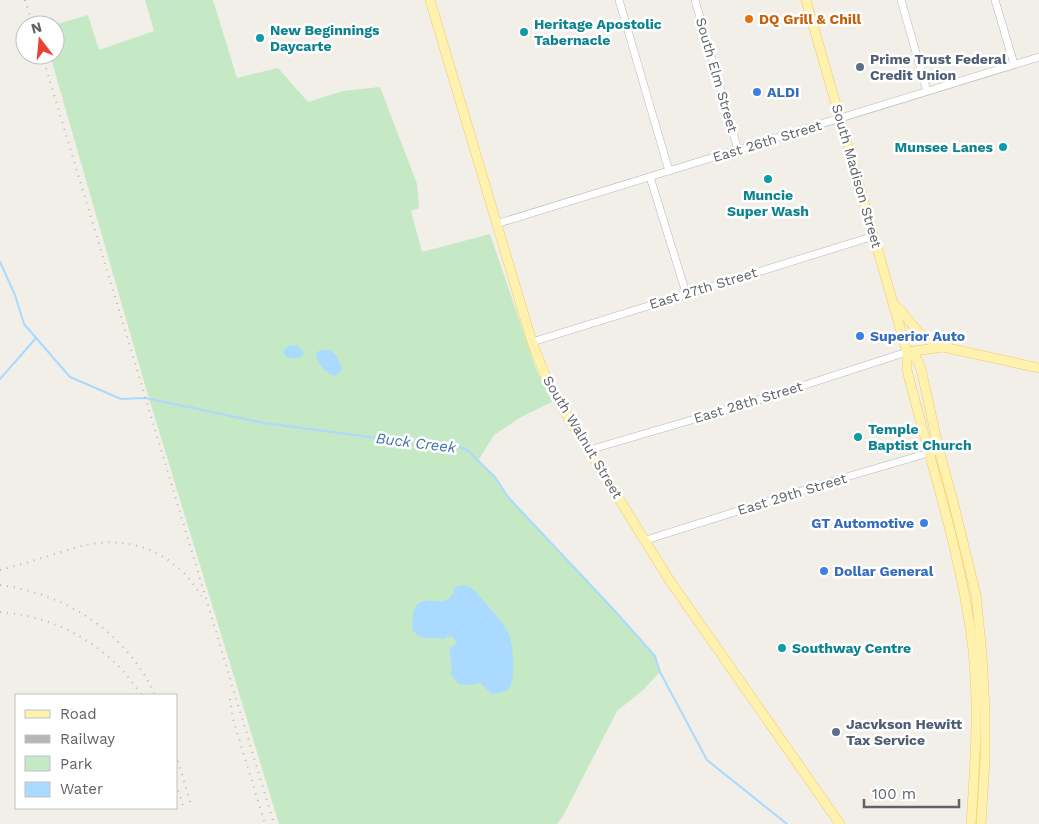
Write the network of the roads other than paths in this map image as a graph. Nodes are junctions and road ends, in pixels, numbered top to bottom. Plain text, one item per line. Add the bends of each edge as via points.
1 (430, 0) edge
2 (619, 0) edge
3 (695, 0) edge
4 (806, 0) edge
5 (901, 0) edge
6 (995, 0) edge
7 (1039, 57) edge
8 (1014, 64) junction
9 (927, 91) junction
10 (840, 119) junction
11 (738, 150) junction
12 (669, 171) junction
13 (650, 177) junction
14 (496, 224) junction
15 (874, 236) junction
16 (686, 294) junction
17 (894, 304) junction
18 (532, 342) junction
19 (944, 347) junction
20 (907, 352) junction
21 (1039, 368) edge
22 (589, 450) junction
23 (934, 451) junction
24 (646, 540) junction
25 (840, 824) edge
26 (971, 824) edge
27 (980, 824) edge

1 - 14 main road, South Walnut Street
2 - 12 street
3 - 11 street, South Elm Street
4 - 10 main road, South Madison Street
5 - 9 street
6 - 8 street
7 - 8 street, East 26th Street
8 - 9 street, East 26th Street
9 - 10 street, East 26th Street
10 - 11 street, East 26th Street
10 - 15 main road, South Madison Street
11 - 12 street, East 26th Street
12 - 13 street, East 26th Street
13 - 14 street, East 26th Street
13 - 16 street
14 - 18 main road, South Walnut Street
15 - 16 street, East 27th Street
15 - 17 main road, South Madison Street
16 - 18 street, East 27th Street
17 - 19 main road via 926,339
17 - 20 main road, South Madison Street
18 - 22 main road, South Walnut Street via 552,391
19 - 20 main road
19 - 21 main road
20 - 22 street, East 28th Street
20 - 23 main road, South Madison Street via 907,370
20 - 23 main road, South Madison Street via 917,359 921,369
22 - 24 main road, South Walnut Street
23 - 24 street, East 29th Street
23 - 26 main road, South Madison Street via 973,650 976,731
23 - 27 main road, South Madison Street via 954,505 976,596 986,711
24 - 25 main road, South Walnut Street via 670,581

